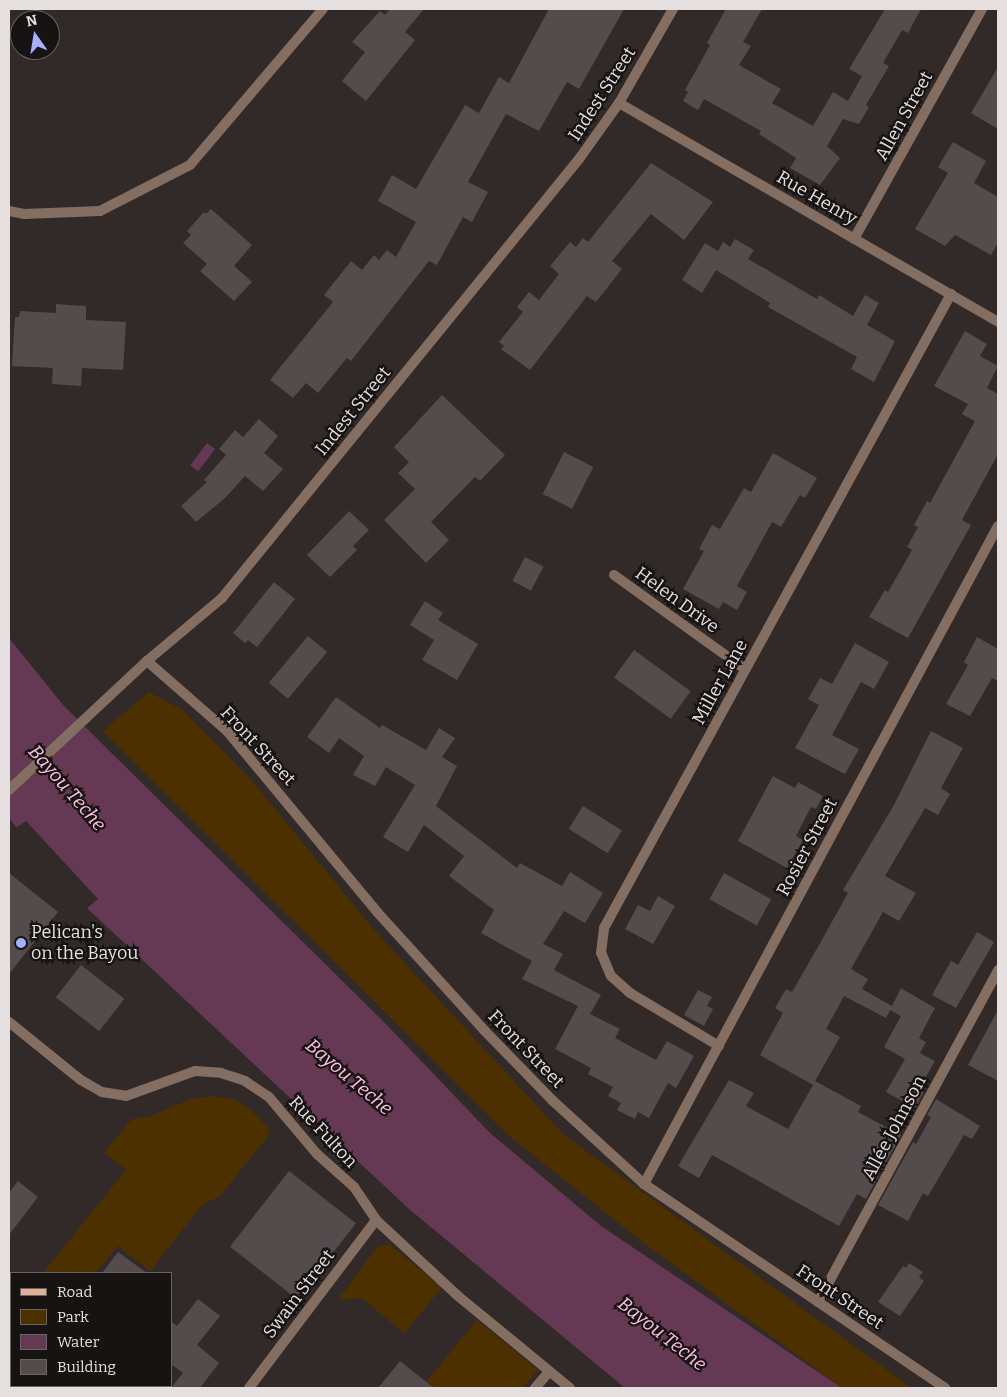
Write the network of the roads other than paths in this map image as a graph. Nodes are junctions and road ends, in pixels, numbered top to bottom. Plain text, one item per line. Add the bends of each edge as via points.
1 (323, 9) edge
2 (673, 9) edge
3 (982, 9) edge
4 (619, 103) junction
5 (9, 211) edge
6 (854, 239) junction
7 (950, 294) junction
8 (998, 322) edge
9 (998, 526) edge
10 (614, 575) dead end
11 (147, 661) junction
12 (745, 669) junction
13 (9, 790) edge
14 (998, 970) edge
15 (9, 1022) edge
16 (718, 1046) junction
17 (644, 1184) junction
18 (376, 1220) junction
19 (818, 1302) junction
20 (549, 1372) junction
21 (249, 1388) edge
22 (535, 1388) edge
23 (570, 1388) edge
24 (945, 1388) edge

1 - 5 street via 190,164 100,211 24,214
2 - 4 street, Indest Street
3 - 6 street, Allen Street
4 - 6 street, Rue Henry
4 - 11 street, Indest Street via 579,159 222,598
6 - 7 street, Rue Henry
7 - 8 street, Rue Henry
7 - 12 street, Miller Lane
9 - 16 street, Rosier Street
10 - 12 street, Helen Drive
11 - 13 street, Indest Street
11 - 17 street, Front Street via 227,731 378,913 484,1030 552,1100
12 - 16 street, Miller Lane via 604,928 601,954 611,976 630,993
14 - 19 street, Allée Johnson
15 - 18 street, Rue Fulton via 81,1080 102,1092 126,1096 196,1072 220,1073 246,1081 269,1097 317,1154 354,1187
16 - 17 street, Rosier Street
17 - 19 street, Front Street
18 - 20 street, Rue Fulton
18 - 21 street, Swain Street
19 - 24 street, Front Street
20 - 22 street
20 - 23 street, Rue Fulton

